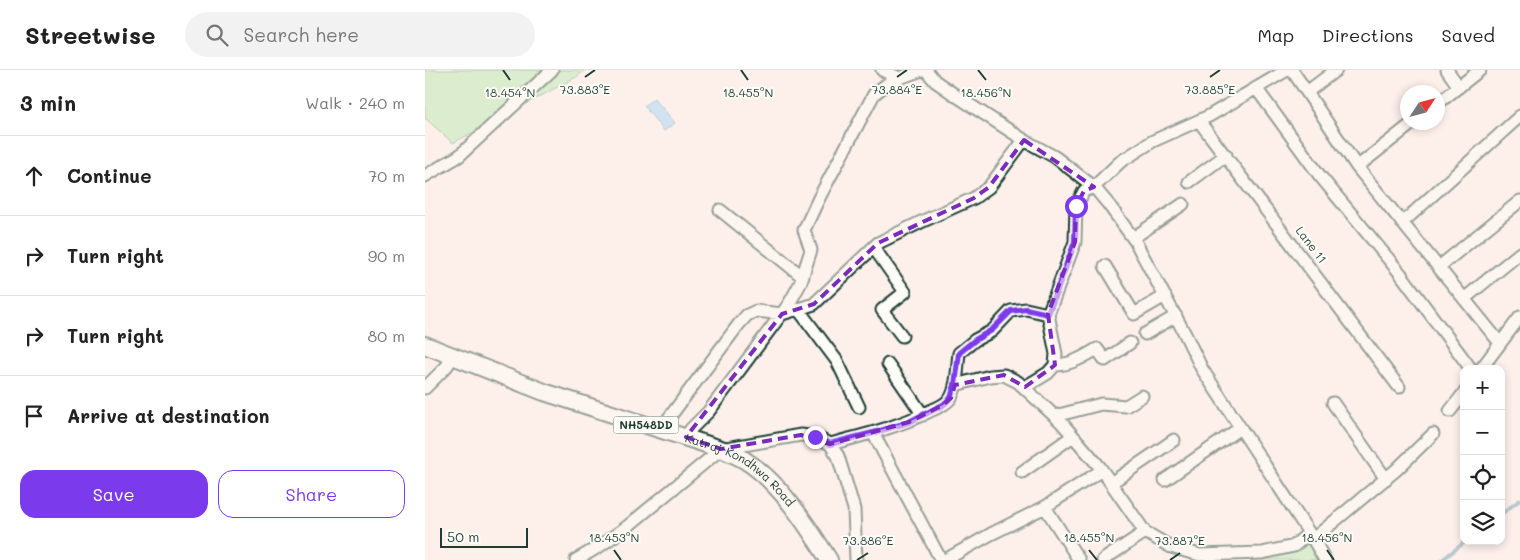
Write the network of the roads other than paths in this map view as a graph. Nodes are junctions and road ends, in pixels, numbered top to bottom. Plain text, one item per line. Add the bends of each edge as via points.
1 (552, 70) edge
2 (882, 70) edge
3 (924, 70) edge
4 (1287, 70) edge
5 (1292, 70) edge
6 (1336, 70) edge
7 (1447, 70) edge
8 (1480, 70) edge
9 (899, 78) junction
10 (1459, 87) junction
11 (1256, 88) junction
12 (1307, 92) junction
13 (1445, 98) edge
14 (1520, 116) edge
15 (1199, 120) junction
16 (1404, 130) edge
17 (1024, 140) junction
18 (1226, 155) junction
19 (1357, 167) junction
20 (425, 176) edge
21 (1189, 182) dead end
22 (1094, 186) junction
23 (1520, 201) edge
24 (1183, 204) dead end
25 (720, 210) dead end
26 (1402, 223) junction
27 (1133, 238) junction
28 (873, 248) junction
29 (1520, 253) edge
30 (1105, 266) dead end
31 (1439, 267) junction
32 (803, 277) junction
33 (1165, 296) junction
34 (1465, 299) junction
35 (797, 309) junction
36 (782, 314) junction
37 (1048, 314) junction
38 (1176, 316) junction
39 (1520, 318) edge
40 (1145, 334) dead end
41 (901, 336) dead end
42 (1130, 343) dead end
43 (1500, 343) junction
44 (425, 344) edge
45 (454, 356) junction
46 (888, 364) dead end
47 (1055, 365) junction
48 (1468, 365) edge
49 (1484, 365) edge
50 (955, 385) junction
51 (1025, 387) junction
52 (1399, 387) dead end
53 (425, 388) edge
54 (1142, 396) dead end
55 (1460, 399) edge
56 (1333, 403) dead end
57 (859, 407) dead end
58 (1451, 411) dead end
59 (923, 415) junction
60 (1055, 416) junction
61 (1240, 428) junction
62 (660, 430) junction
63 (873, 433) junction
64 (1433, 434) dead end
65 (1073, 436) junction
66 (686, 438) junction
67 (1174, 440) dead end
68 (830, 444) junction
69 (721, 449) junction
70 (1102, 470) junction
71 (1022, 472) dead end
72 (1386, 479) junction
73 (1165, 480) dead end
74 (1111, 483) junction
75 (1045, 507) junction
76 (1145, 532) junction
77 (1311, 536) junction
78 (577, 560) edge
79 (829, 560) edge
80 (856, 560) edge
81 (943, 560) edge
82 (1079, 560) edge
83 (1103, 560) edge
84 (1325, 560) edge

1 - 20 street via 459,156
2 - 9 street
3 - 9 street
3 - 17 street via 935,81
4 - 11 street
5 - 12 street
6 - 12 street
7 - 10 street
8 - 10 street
9 - 32 street via 874,94 819,198 804,230 811,250
10 - 13 street
11 - 15 street
11 - 48 street via 1320,176 1400,273
12 - 19 street
14 - 26 street
15 - 18 street, Lane 11
15 - 22 street via 1146,145 1120,162
16 - 19 street
17 - 22 street via 1055,157
17 - 28 street via 989,187 974,198
18 - 21 street
18 - 52 street, Lane 11
19 - 26 street
22 - 27 street
22 - 37 street via 1084,191 1076,206 1075,242
23 - 31 street
24 - 27 street
25 - 32 street
26 - 31 street
27 - 33 street
28 - 35 street via 814,304
28 - 41 street via 905,292 882,310
29 - 34 street
30 - 33 street via 1134,314
31 - 34 street
32 - 36 street
33 - 38 street
34 - 43 street
35 - 36 street
35 - 57 street via 837,361
36 - 62 street via 756,311 747,315
36 - 66 street
37 - 47 street
37 - 50 street via 1026,309 1011,311 992,330 959,353
38 - 40 street
38 - 61 street via 1202,369
39 - 43 street
42 - 47 street via 1105,360 1097,349 1076,361
43 - 49 street
44 - 45 highway, Katraj-Kondhwa Road / NH548DD
45 - 53 street
45 - 62 highway, Katraj-Kondhwa Road / NH548DD via 544,392
46 - 59 street
47 - 51 street
50 - 51 street via 1004,375
50 - 59 street via 951,398
51 - 60 street
54 - 60 street via 1126,406 1101,404
55 - 58 street
56 - 72 street
59 - 63 street
60 - 65 street
61 - 73 street
61 - 77 street
62 - 66 highway, Katraj-Kondhwa Road / NH548DD
63 - 68 street
63 - 81 street
64 - 72 street
65 - 70 street
65 - 71 street
66 - 69 highway, Katraj-Kondhwa Road / NH548DD
67 - 74 street
68 - 69 street via 801,435
68 - 80 street via 838,456 854,509
69 - 78 street via 628,526
69 - 79 highway, Katraj-Kondhwa Road / NH548DD via 743,460 768,479 793,508
70 - 74 street
70 - 75 street
72 - 77 street
74 - 76 street
75 - 81 street
75 - 82 street
76 - 77 street via 1171,547 1200,556 1262,553 1294,546
76 - 83 street
77 - 84 street

